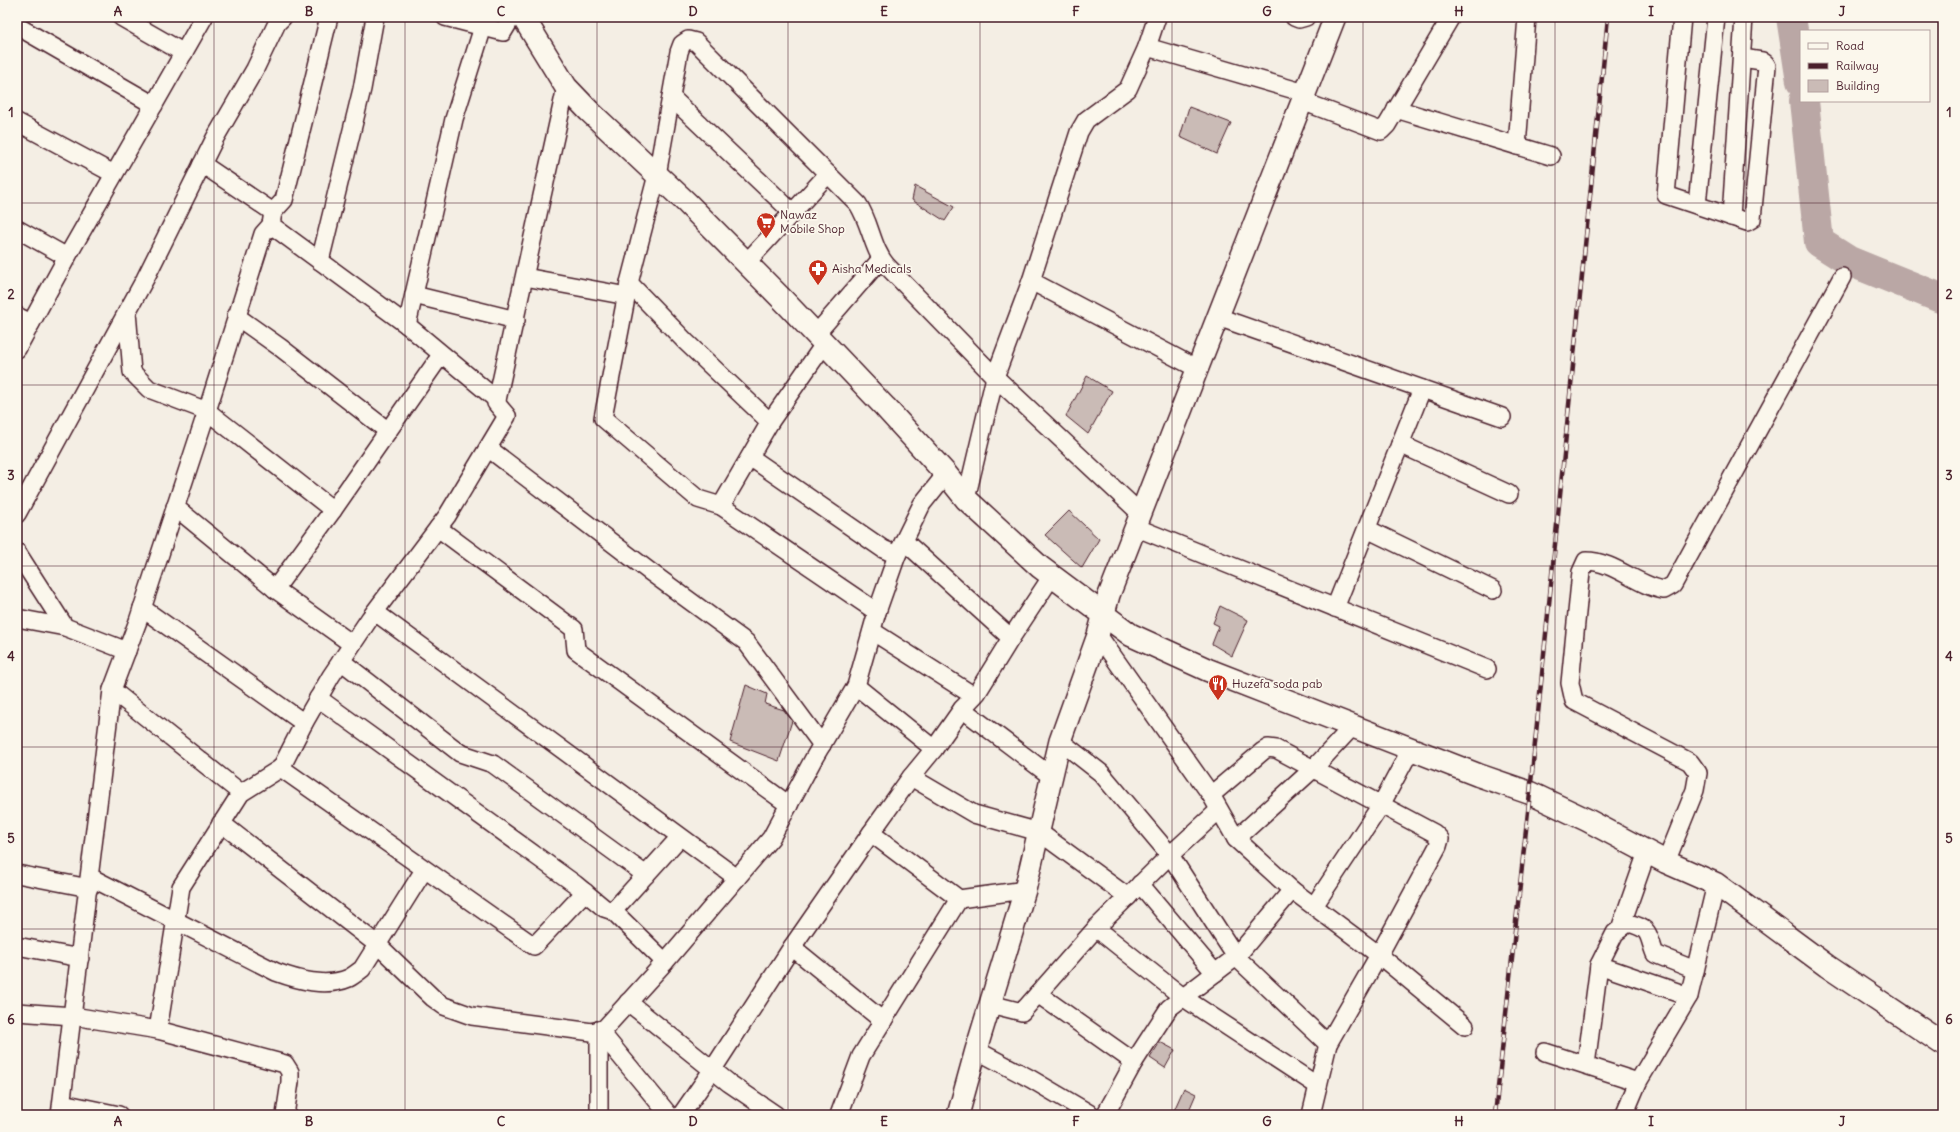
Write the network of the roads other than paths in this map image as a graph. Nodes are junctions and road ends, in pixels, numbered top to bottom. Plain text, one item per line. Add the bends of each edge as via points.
1 (121, 17) edge
2 (204, 17) edge
3 (283, 17) edge
4 (329, 17) edge
5 (374, 17) edge
6 (446, 17) edge
7 (512, 17) edge
8 (522, 17) edge
9 (1157, 17) edge
10 (1294, 17) edge
11 (1306, 17) edge
12 (1335, 17) edge
13 (1451, 17) edge
14 (1527, 17) edge
15 (1682, 17) edge
16 (1716, 17) edge
17 (1744, 17) edge
18 (17, 26) edge
19 (483, 27) junction
20 (1147, 47) junction
21 (184, 54) junction
22 (1742, 58) junction
23 (566, 87) junction
24 (671, 97) junction
25 (1304, 97) junction
26 (154, 105) junction
27 (1396, 109) junction
28 (17, 122) edge
29 (1517, 146) junction
30 (1551, 156) dead end
31 (202, 164) junction
32 (114, 174) junction
33 (828, 174) junction
34 (657, 175) junction
35 (1697, 205) junction
36 (793, 213) junction
37 (1731, 217) junction
38 (272, 219) junction
39 (17, 229) edge
40 (67, 257) junction
41 (881, 260) junction
42 (320, 261) junction
43 (746, 263) junction
44 (525, 277) junction
45 (1842, 278) dead end
46 (1031, 281) junction
47 (628, 290) junction
48 (414, 295) junction
49 (127, 312) junction
50 (236, 316) junction
51 (1218, 317) junction
52 (24, 319) edge
53 (516, 320) junction
54 (406, 325) junction
55 (820, 339) junction
56 (17, 348) edge
57 (441, 355) junction
58 (1198, 369) junction
59 (995, 376) junction
60 (1422, 390) junction
61 (497, 400) junction
62 (207, 411) junction
63 (1502, 417) dead end
64 (770, 422) junction
65 (388, 431) junction
66 (1400, 444) junction
67 (488, 448) junction
68 (750, 457) junction
69 (946, 474) junction
70 (1509, 494) dead end
71 (966, 499) junction
72 (722, 506) junction
73 (175, 507) junction
74 (333, 510) junction
75 (17, 514) edge
76 (1138, 521) junction
77 (438, 528) junction
78 (1367, 529) junction
79 (900, 548) junction
80 (17, 552) edge
81 (1052, 576) junction
82 (274, 589) junction
83 (1493, 590) dead end
84 (142, 608) junction
85 (1335, 608) junction
86 (375, 612) junction
87 (877, 612) junction
88 (1103, 614) junction
89 (17, 618) edge
90 (65, 627) junction
91 (872, 631) junction
92 (1098, 635) junction
93 (1011, 638) junction
94 (352, 644) junction
95 (127, 651) junction
96 (341, 661) junction
97 (1487, 669) dead end
98 (856, 686) junction
99 (112, 690) junction
100 (974, 696) junction
101 (318, 698) junction
102 (962, 709) junction
103 (304, 723) junction
104 (1353, 726) junction
105 (1060, 741) junction
106 (822, 745) junction
107 (1411, 749) junction
108 (934, 750) junction
109 (281, 768) junction
110 (1312, 769) junction
111 (1052, 776) junction
112 (911, 777) junction
113 (241, 793) junction
114 (1211, 795) junction
115 (789, 805) junction
116 (1381, 805) junction
117 (1219, 810) junction
118 (221, 823) junction
119 (1039, 832) junction
120 (871, 833) junction
121 (680, 837) junction
122 (1236, 840) junction
123 (1170, 855) junction
124 (1657, 857) junction
125 (424, 870) junction
126 (17, 874) edge
127 (646, 875) junction
128 (737, 878) junction
129 (89, 883) junction
130 (1140, 884) junction
131 (1716, 884) junction
132 (1025, 890) junction
133 (1292, 890) junction
134 (585, 892) junction
135 (1128, 897) junction
136 (959, 899) junction
137 (1314, 906) junction
138 (613, 911) junction
139 (176, 922) junction
140 (1096, 928) junction
141 (1620, 929) junction
142 (378, 945) junction
143 (17, 946) edge
144 (792, 947) junction
145 (1380, 955) junction
146 (1236, 957) junction
147 (80, 958) junction
148 (665, 962) junction
149 (1600, 965) junction
150 (1695, 970) junction
151 (1215, 973) junction
152 (1038, 994) junction
153 (1689, 996) junction
154 (1184, 998) junction
155 (628, 1002) junction
156 (990, 1004) junction
157 (17, 1012) edge
158 (72, 1016) junction
159 (883, 1021) junction
160 (1465, 1026) dead end
161 (158, 1030) junction
162 (599, 1030) junction
163 (1328, 1044) junction
164 (1943, 1044) edge
165 (976, 1050) junction
166 (1545, 1052) dead end
167 (1134, 1062) junction
168 (1586, 1065) junction
169 (713, 1070) junction
170 (1638, 1082) junction
171 (1318, 1086) junction
172 (61, 1109) edge
173 (119, 1115) edge
174 (285, 1115) edge
175 (599, 1115) edge
176 (669, 1115) edge
177 (681, 1115) edge
178 (776, 1115) edge
179 (839, 1115) edge
180 (958, 1115) edge
181 (1092, 1115) edge
182 (1105, 1115) edge
183 (1311, 1115) edge
184 (1624, 1115) edge

1 - 21 street
2 - 21 street
3 - 31 street via 277,23
4 - 38 street via 284,200
5 - 42 street via 362,89
6 - 19 street
7 - 19 street via 502,32
8 - 23 main road
9 - 20 street
10 - 11 street
12 - 25 street
13 - 27 street
14 - 29 street
15 - 35 street via 1666,192 1668,197
16 - 35 street
17 - 22 street
18 - 26 street
19 - 48 street via 454,119
20 - 25 street
20 - 46 street via 1128,89 1082,125
21 - 26 street
22 - 37 street
22 - 37 street via 1762,61 1767,66 1752,219 1747,222
23 - 34 main road
23 - 44 street
24 - 33 street via 682,44 688,40 696,42
24 - 34 street
24 - 36 street
25 - 27 street via 1381,131
25 - 51 street
26 - 32 street
27 - 29 street
28 - 32 street
29 - 30 street
31 - 38 street
31 - 49 street
32 - 40 street
33 - 36 street
33 - 41 street via 863,211
34 - 43 main road
34 - 47 street
35 - 37 street
36 - 43 street
38 - 42 street
38 - 50 street via 263,234
39 - 40 street
40 - 52 street
41 - 55 street
41 - 59 street
42 - 54 street
43 - 55 main road
44 - 47 street
44 - 53 street
45 - 124 street via 1673,585 1664,590 1652,588 1597,561 1586,561 1581,572 1570,683 1574,701 1690,762 1698,773 1695,790
46 - 58 street
46 - 59 street
47 - 64 street
47 - 72 street via 603,418 698,499
48 - 53 street
48 - 54 street
49 - 62 street via 132,372 149,389
49 - 75 street
50 - 62 street
50 - 65 street
51 - 58 street
51 - 60 street
52 - 56 street
53 - 61 street
54 - 57 street
55 - 64 street
55 - 69 main road
57 - 61 street
57 - 65 street
58 - 76 street
59 - 71 street
59 - 76 street
60 - 63 street
60 - 66 street
61 - 67 street via 496,403 507,416
62 - 73 street
62 - 74 street
64 - 68 street
65 - 74 street
66 - 70 street
66 - 78 street
67 - 77 street
67 - 106 street via 746,642
68 - 72 street
68 - 79 street via 883,549
69 - 71 main road
69 - 79 street via 922,504
71 - 81 main road
72 - 87 street
73 - 82 street
73 - 84 street
74 - 82 street
76 - 85 street
76 - 88 street
77 - 86 street
77 - 115 street via 574,629 576,650
78 - 83 street
78 - 85 street
79 - 87 street
79 - 93 street
80 - 90 street
81 - 88 main road
81 - 93 street
82 - 94 street
84 - 95 street
84 - 103 street
85 - 97 street
86 - 94 street
86 - 121 street
87 - 91 street
88 - 92 street
88 - 104 main road via 1131,636 1201,667
89 - 90 street
90 - 95 street
91 - 98 street
91 - 100 street
92 - 105 street
92 - 114 street
93 - 100 street
94 - 96 street
95 - 99 street
96 - 101 street
96 - 127 street via 460,753 493,764
98 - 106 street
98 - 108 street
99 - 113 street
99 - 129 street
100 - 102 street
101 - 103 street
101 - 134 street
102 - 108 street
102 - 111 street
103 - 109 street
104 - 107 main road
104 - 110 street
105 - 111 street
105 - 123 street via 1101,773
106 - 115 street
107 - 116 street
107 - 124 main road via 1530,793
108 - 112 street
109 - 113 street
109 - 125 street
110 - 114 street via 1276,749 1268,748
110 - 116 street
110 - 122 street
111 - 119 street
112 - 119 street via 974,814
112 - 120 street
113 - 118 street
114 - 117 street
115 - 128 street via 771,838
116 - 137 street
116 - 145 street via 1434,833 1440,839
117 - 122 street
117 - 123 street
118 - 139 street via 181,887
118 - 142 street
119 - 132 street
119 - 135 street
120 - 136 street
120 - 144 street
121 - 127 street
121 - 128 street
122 - 133 street
123 - 130 street
123 - 146 street
124 - 131 main road
124 - 141 street
125 - 134 street via 534,946
125 - 142 street
126 - 129 street
127 - 138 street
128 - 148 street
129 - 139 street
129 - 147 street
130 - 135 street
130 - 151 street
131 - 150 street
131 - 164 main road via 1827,966
132 - 136 street
132 - 156 street
133 - 137 street
133 - 146 street
134 - 138 street via 604,908
135 - 140 street
136 - 159 street
137 - 145 street
138 - 148 street
139 - 142 street via 276,972 298,980 330,983 349,978 362,969
139 - 161 street
140 - 152 street
140 - 154 street
141 - 149 street via 1613,936
141 - 150 street via 1628,924 1646,930 1655,954
142 - 162 street via 444,1006 472,1016 585,1032
143 - 147 street
144 - 159 street
144 - 169 street
145 - 160 street
145 - 163 street
146 - 151 street
146 - 163 street
147 - 158 street
148 - 155 street
149 - 153 street
149 - 168 street
150 - 153 street
151 - 154 street
152 - 156 street via 1022,1012
152 - 167 street
153 - 170 street
154 - 167 street via 1169,1008
154 - 171 street
155 - 162 street via 605,1028
155 - 169 street
156 - 165 street
157 - 158 street
158 - 161 street
158 - 172 street
159 - 179 street via 861,1056
161 - 174 street via 285,1064 290,1072 290,1082
162 - 175 street
162 - 176 street
163 - 171 street
165 - 180 street
165 - 181 street
166 - 168 street
167 - 182 street
168 - 170 street
169 - 177 street
169 - 178 street
170 - 184 street
171 - 183 street
172 - 173 street

